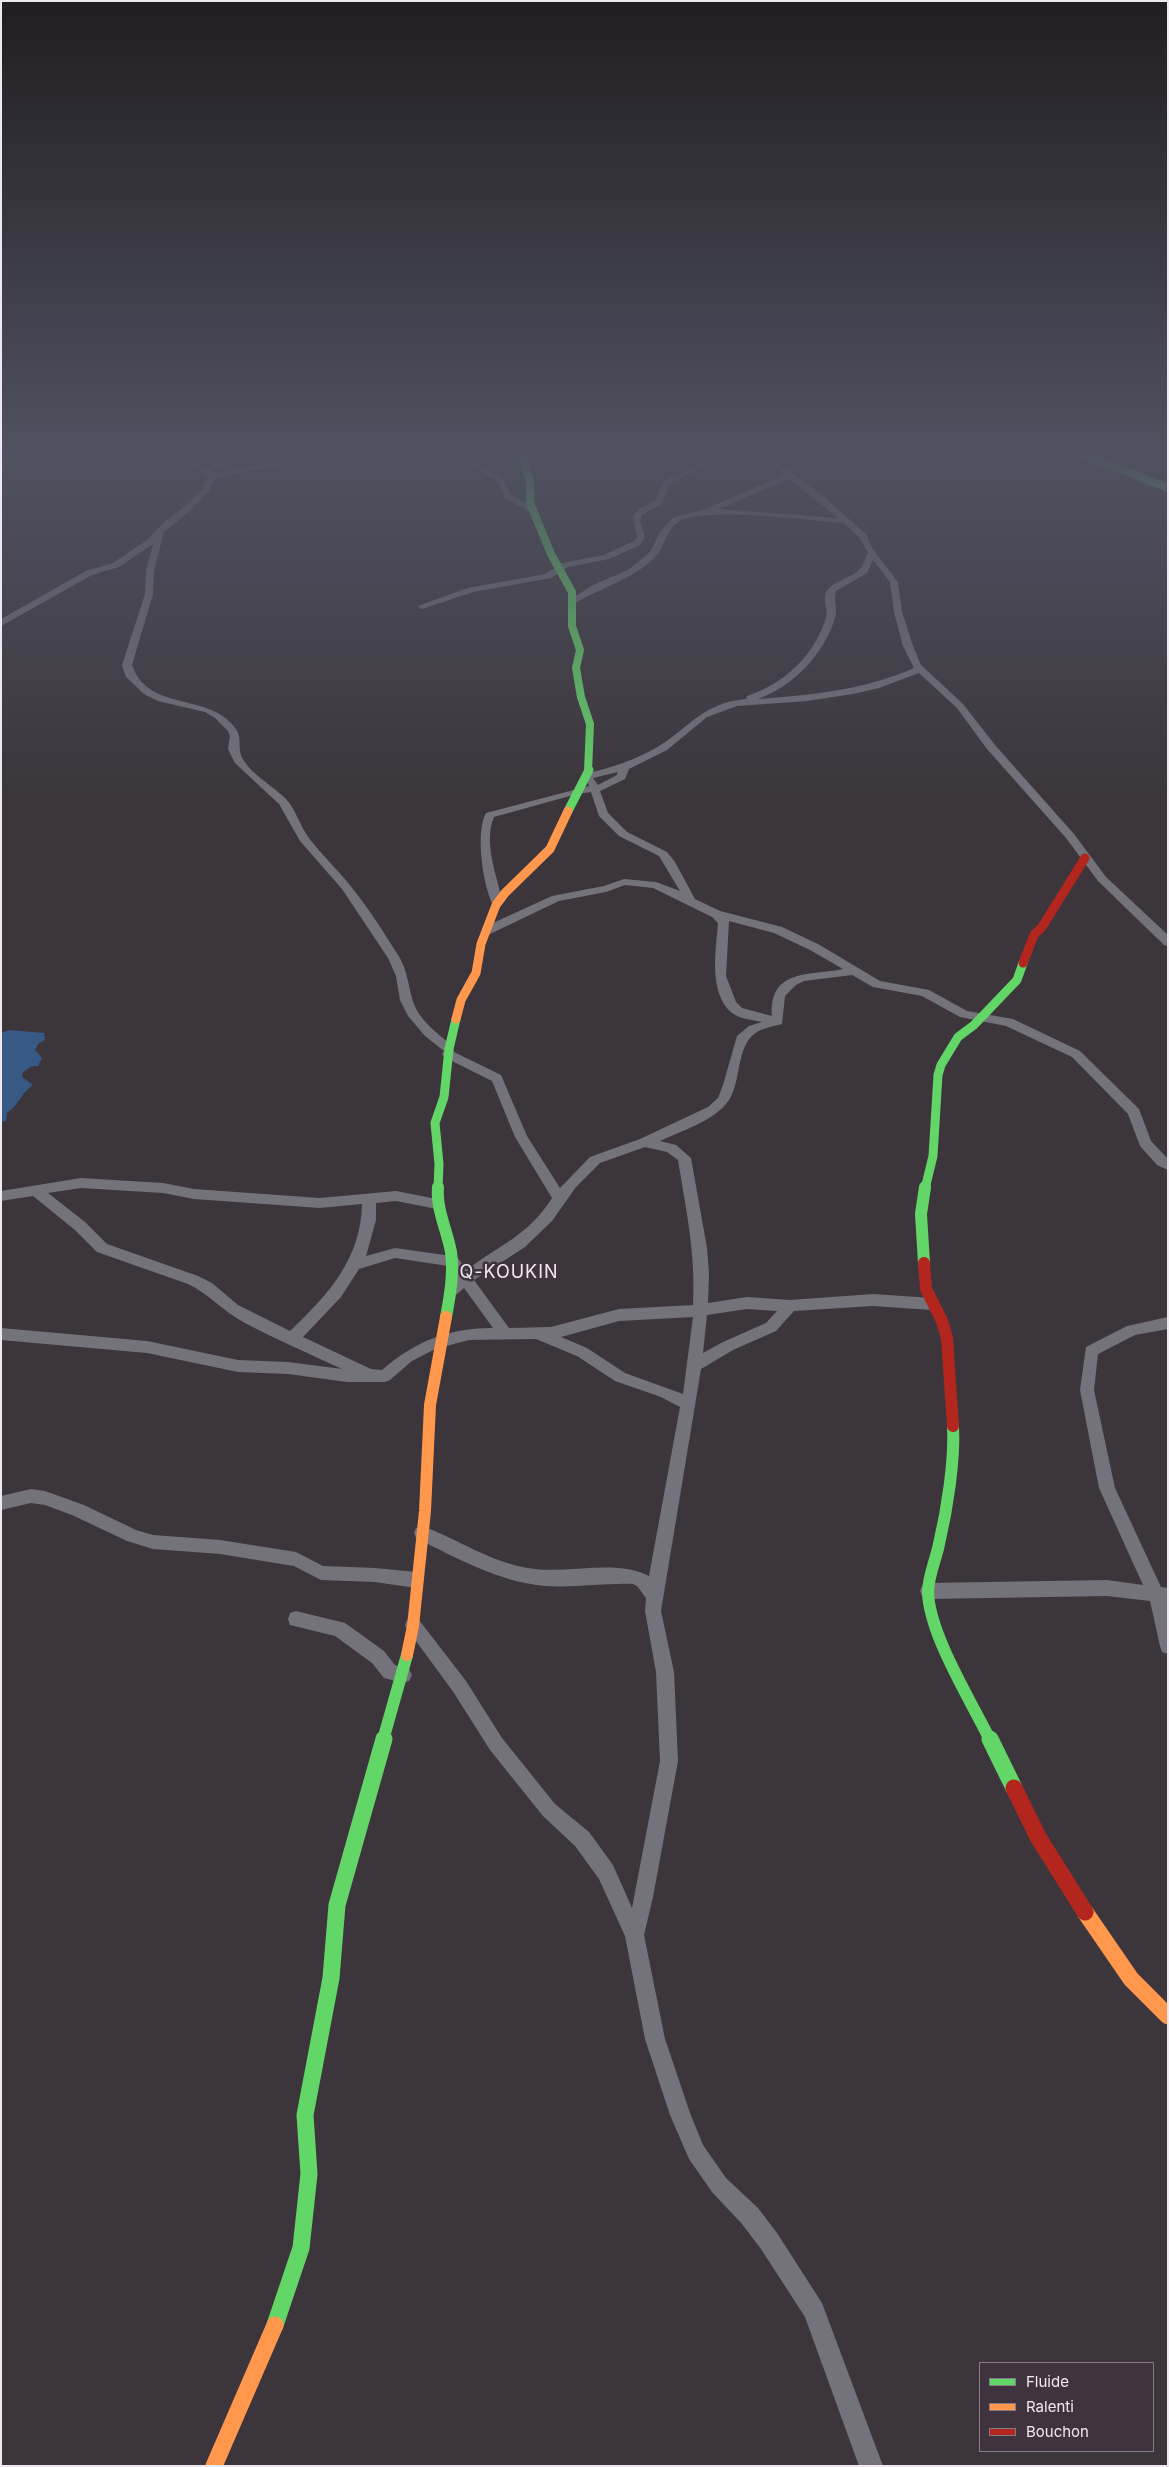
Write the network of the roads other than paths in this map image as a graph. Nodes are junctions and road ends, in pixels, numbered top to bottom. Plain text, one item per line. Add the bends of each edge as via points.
1 (102, 569) edge
2 (150, 569) edge
3 (558, 569) joint
4 (635, 569) edge
5 (865, 569) edge
6 (884, 569) edge
7 (572, 601) junction
8 (422, 606) dead end
9 (1, 623) edge
10 (920, 669) junction
11 (736, 703) junction
12 (625, 767) junction
13 (589, 775) junction
14 (594, 790) junction
15 (576, 791) junction
16 (1085, 858) junction
17 (692, 902) junction
18 (498, 903) junction
19 (716, 914) junction
20 (486, 931) junction
21 (1168, 942) edge
22 (852, 971) junction
23 (981, 1016) junction
24 (778, 1021) junction
25 (449, 1051) junction
26 (645, 1142) junction
27 (1168, 1165) edge
28 (35, 1190) junction
29 (1, 1196) edge
30 (370, 1198) junction
31 (559, 1198) junction
32 (438, 1204) junction
33 (452, 1261) junction
34 (354, 1266) junction
35 (466, 1278) junction
36 (451, 1291) junction
37 (932, 1304) junction
38 (790, 1306) junction
39 (700, 1310) junction
40 (1168, 1322) edge
41 (504, 1332) junction
42 (1, 1334) edge
43 (538, 1334) junction
44 (292, 1339) junction
45 (441, 1340) junction
46 (694, 1366) junction
47 (369, 1375) junction
48 (688, 1404) junction
49 (1, 1503) edge
50 (422, 1533) junction
51 (416, 1580) junction
52 (928, 1591) junction
53 (1162, 1595) edge
54 (654, 1596) junction
55 (296, 1619) dead end
56 (413, 1626) junction
57 (1168, 1646) edge
58 (403, 1675) junction
59 (634, 1935) junction
60 (1168, 2016) edge
61 (214, 2466) edge
62 (871, 2466) edge

1 - 9 street via 89,573
2 - 25 street via 149,594 127,665 131,678 161,699 208,710 232,730 235,736 233,749 240,763 283,802 304,839 349,892 394,958 412,1013
3 - 7 street via 572,592
3 - 8 street via 548,576 471,590
4 - 7 street
5 - 11 street via 832,590 829,599 832,617 806,661 780,685
6 - 10 street via 894,582 898,612 911,657
7 - 13 street via 572,626 580,650 576,668 590,724
10 - 11 street via 900,679 854,692
10 - 16 street via 960,706
11 - 12 street via 704,715 666,746
12 - 13 street
12 - 14 street via 621,777
13 - 14 street
13 - 15 street
14 - 15 street
14 - 17 street via 603,814 615,828 657,850 670,862
15 - 18 street via 550,849
15 - 18 street via 494,812 488,818 484,838
16 - 21 street via 1116,893
16 - 23 street via 1034,935 1019,976
17 - 19 street
17 - 20 street via 656,885 624,882 606,889 556,898
18 - 20 street
19 - 22 street via 778,930 814,947
19 - 24 street via 724,922 720,976 731,1004 746,1014
20 - 25 street via 476,973 463,995
22 - 23 street via 877,984 925,994 964,1014
22 - 24 street via 802,977 792,982 779,995
23 - 27 street via 1009,1022 1076,1054 1134,1112 1145,1143
23 - 37 street via 955,1041 938,1075 933,1156 921,1214 923,1274
24 - 26 street via 753,1029 741,1039 729,1085 723,1100 713,1110
25 - 31 street via 497,1078 521,1137
25 - 32 street via 444,1097 435,1123
26 - 31 street via 596,1160
26 - 39 street via 671,1148 684,1158 700,1248
28 - 29 street
28 - 30 street via 81,1183 320,1203
28 - 44 street via 102,1248 207,1287 233,1309
30 - 32 street via 396,1196
30 - 34 street via 368,1228
31 - 35 street via 547,1218 520,1243
32 - 33 street
33 - 34 street via 395,1252
33 - 35 street
33 - 36 street
34 - 44 street via 333,1299
35 - 36 street
35 - 41 street
36 - 45 street
37 - 38 street via 873,1300
37 - 52 street via 947,1338 954,1444 940,1541
38 - 39 street via 748,1303
38 - 46 street via 771,1327
39 - 43 street via 619,1316 568,1330
39 - 46 street
40 - 53 street via 1132,1330 1096,1347 1091,1351 1087,1373 1089,1402 1107,1488
41 - 43 street
41 - 45 street
42 - 47 street via 147,1347 238,1366 288,1368 347,1376
43 - 48 street via 582,1352 620,1377
44 - 47 street
45 - 47 street via 407,1357 385,1376
45 - 50 street via 430,1405
46 - 48 street
48 - 54 street
49 - 51 street via 31,1496 45,1498 153,1542 296,1559 321,1573
50 - 51 street
50 - 54 street via 489,1564 515,1572 546,1578 633,1577 643,1582
51 - 56 street
52 - 53 street via 1108,1588
52 - 60 street via 938,1637 1038,1837 1074,1897 1131,1979
53 - 57 street
54 - 59 street via 653,1611 664,1672 669,1761 644,1898
55 - 58 street via 339,1629 378,1657 390,1672
56 - 58 street
56 - 59 street via 460,1687 496,1744 548,1810 582,1839 606,1872
58 - 61 street via 337,1905 330,1978 305,2115 309,2174 301,2248 270,2342
59 - 62 street via 656,2039 696,2152 718,2185 750,2216 814,2311

